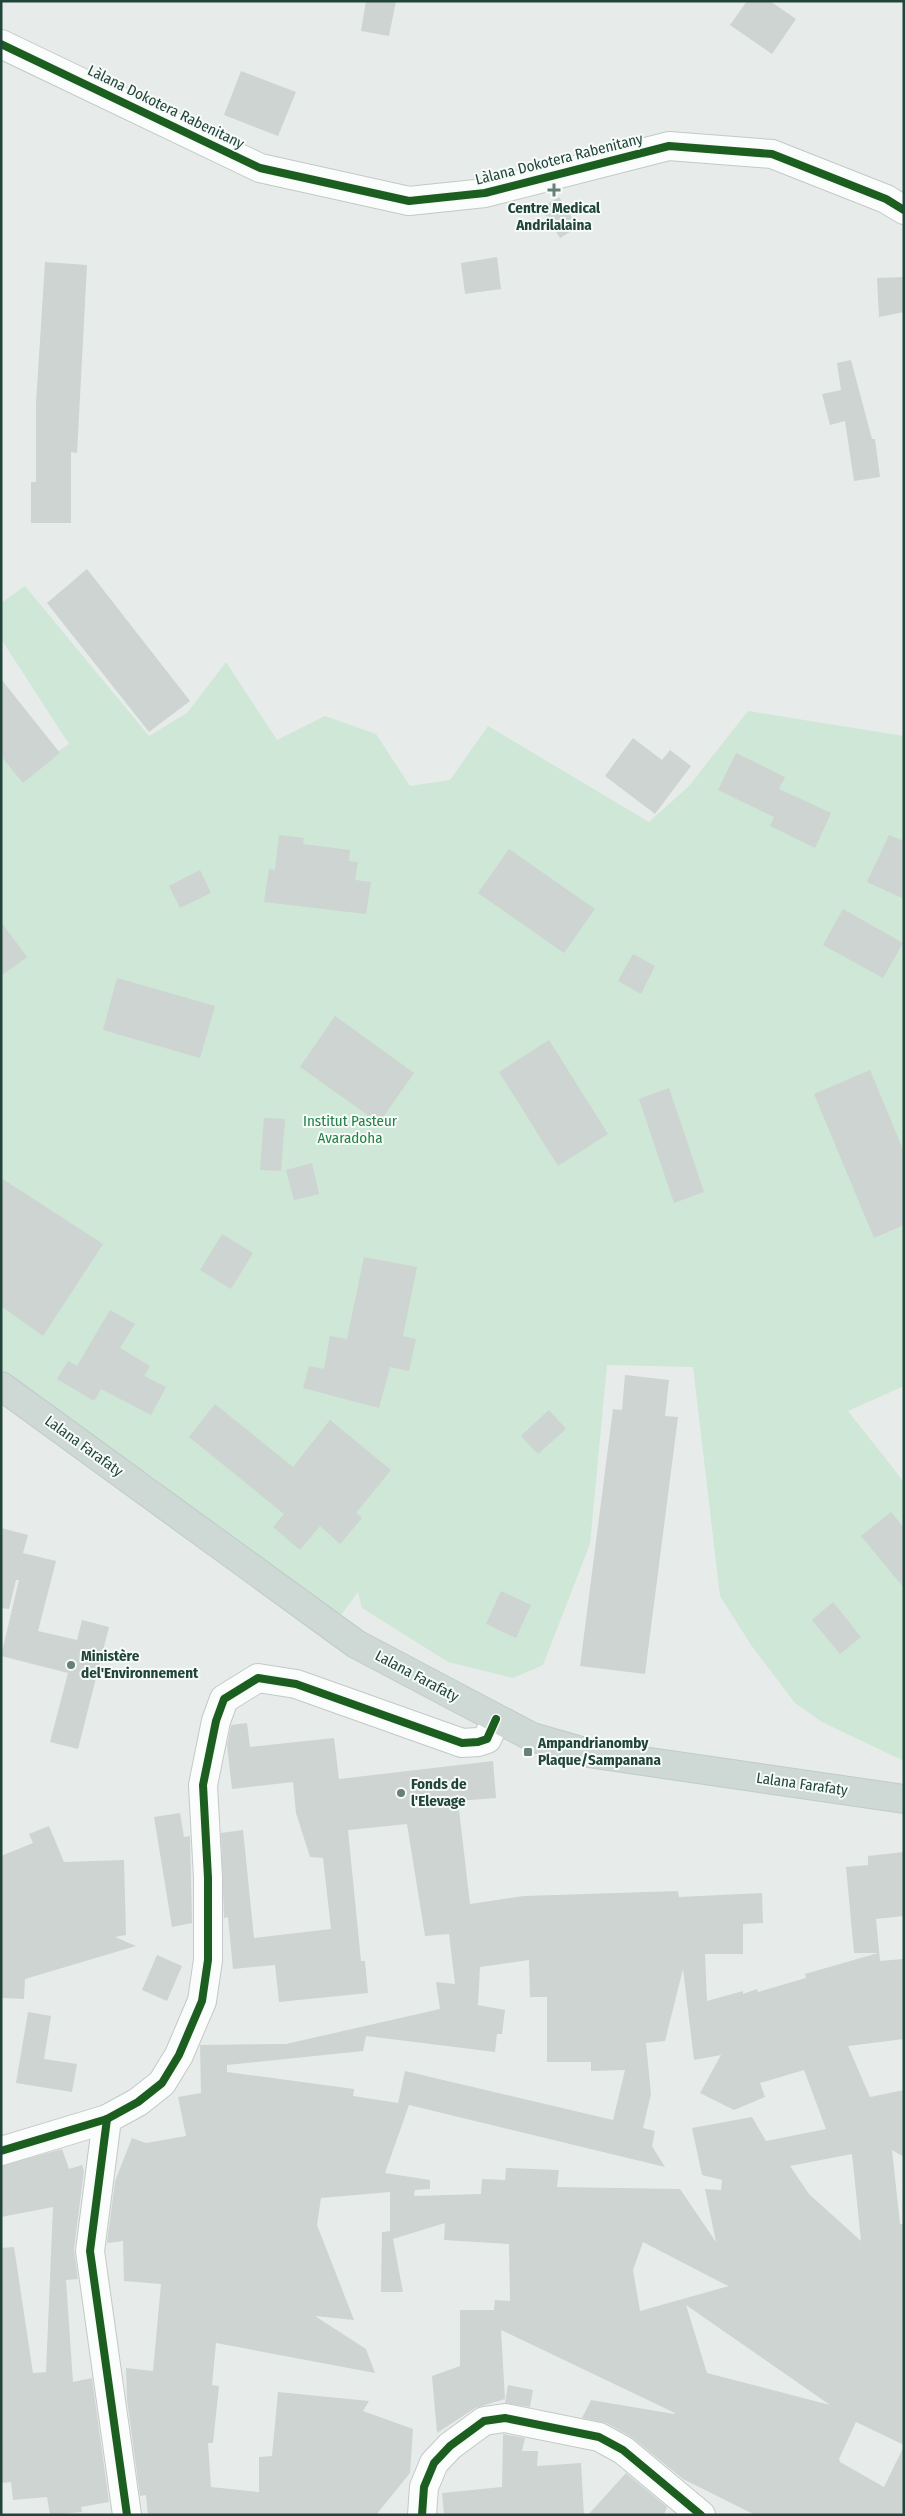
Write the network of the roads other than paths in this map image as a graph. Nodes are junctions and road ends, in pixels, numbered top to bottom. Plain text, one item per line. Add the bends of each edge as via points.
1 (1, 44) edge
2 (904, 210) edge
3 (1, 1386) edge
4 (496, 1719) junction
5 (904, 1799) edge
6 (107, 2119) junction
7 (1, 2151) edge
8 (127, 2515) edge
9 (422, 2515) edge
10 (701, 2515) edge

1 - 2 street, Làlana Dokotera Rabenitany via 260,168 409,200 485,193 669,146 772,154
3 - 4 main road, Lalana Farafaty via 356,1644
4 - 5 main road, Lalana Farafaty via 532,1737 588,1753
4 - 6 street via 486,1739 462,1743 296,1684 258,1678 224,1699 216,1721 203,1786 208,1960 202,2001 188,2036 162,2084
6 - 7 street
6 - 8 street via 90,2252
9 - 10 street via 424,2487 434,2464 450,2446 484,2422 505,2418 598,2437 623,2450

